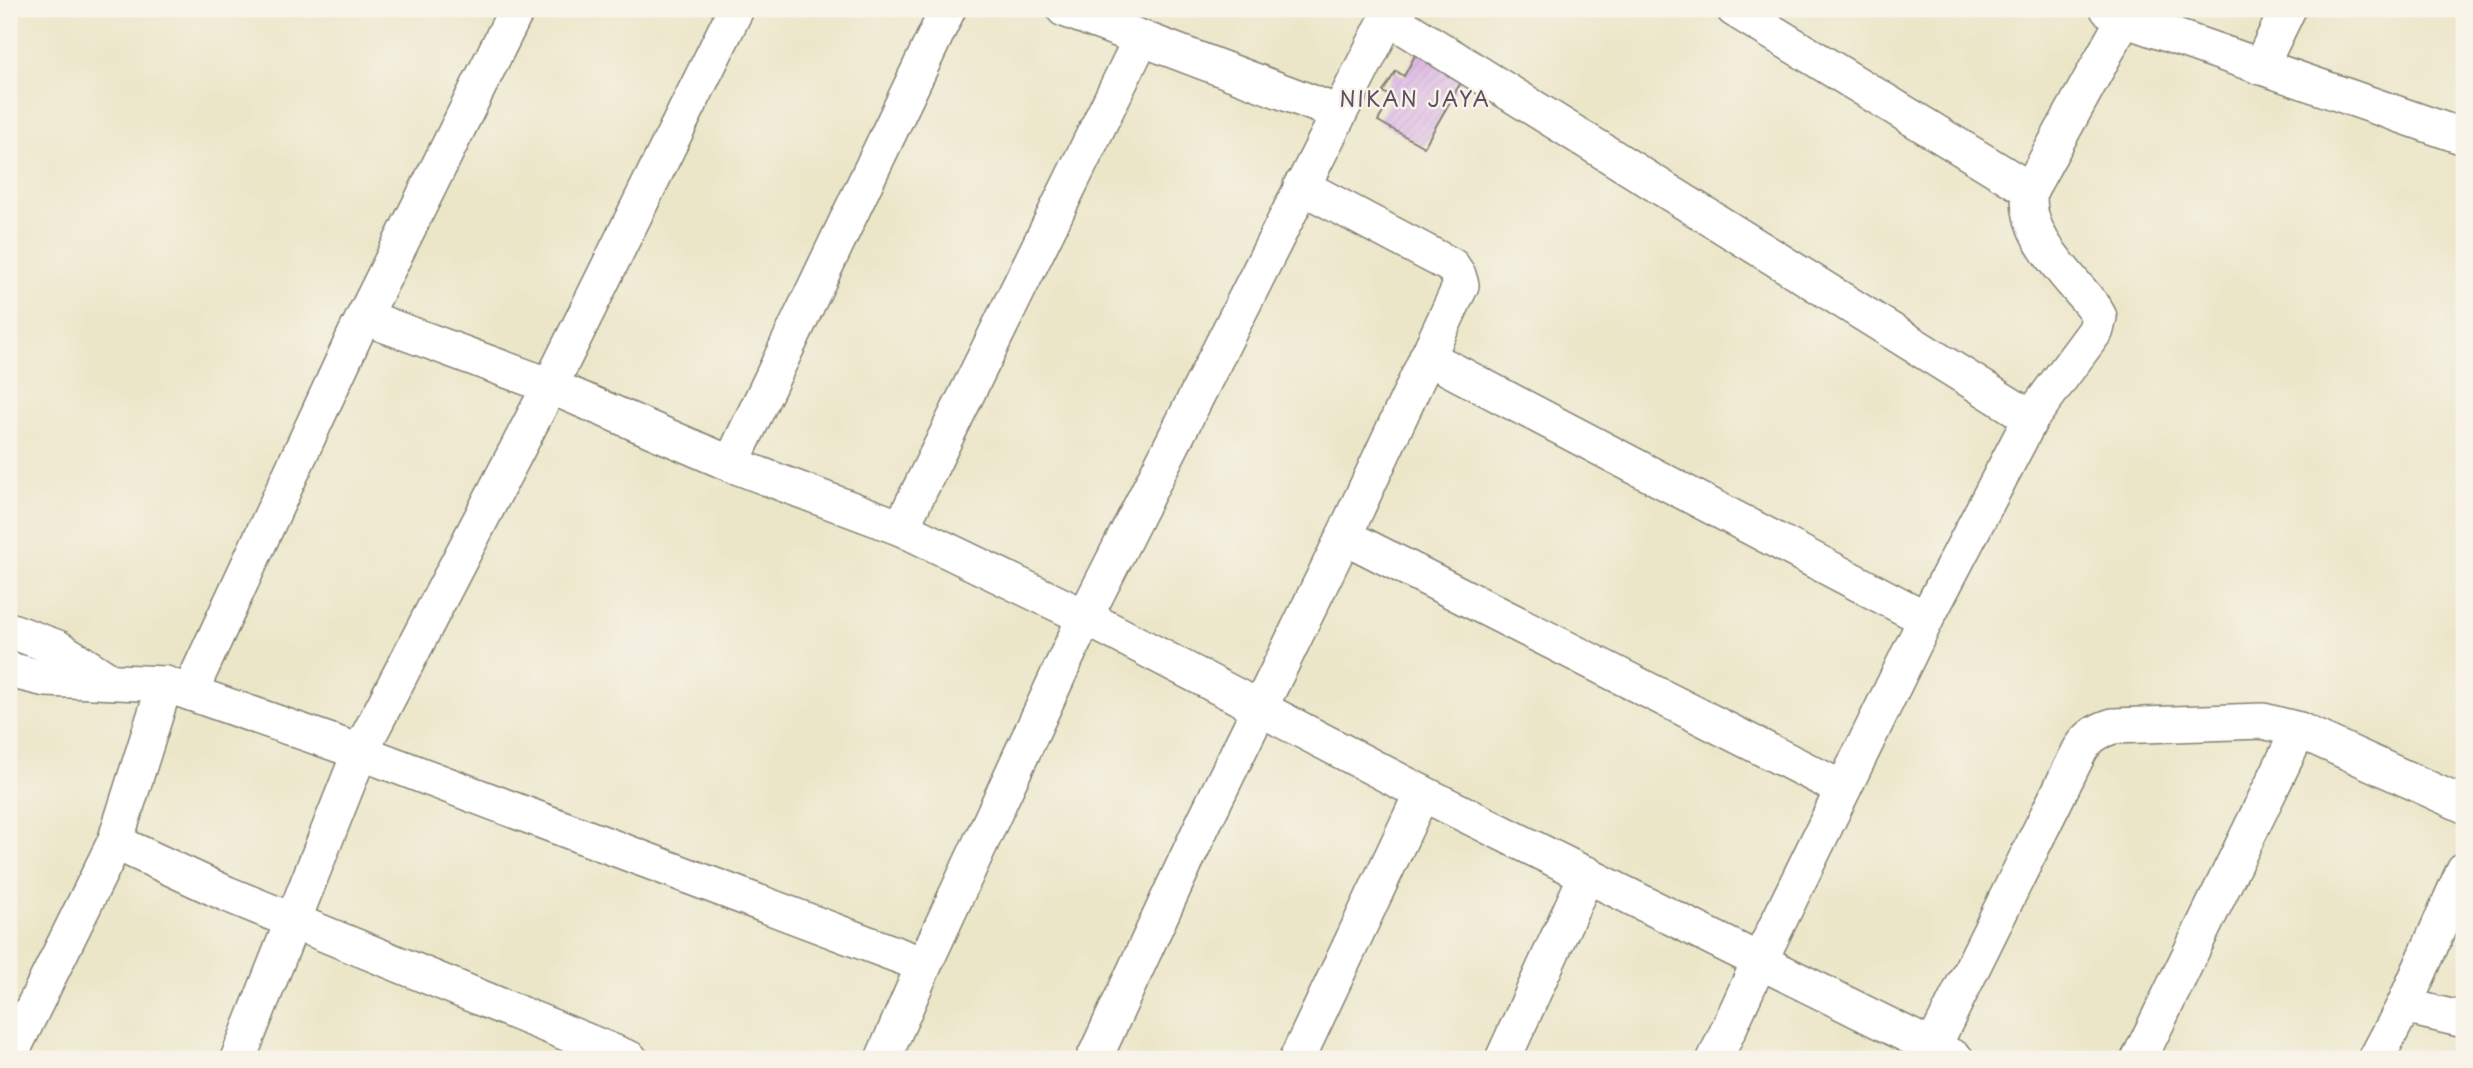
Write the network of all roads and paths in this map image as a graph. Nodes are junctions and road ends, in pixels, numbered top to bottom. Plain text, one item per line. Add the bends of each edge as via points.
1 (517, 9) edge
2 (736, 9) edge
3 (948, 9) edge
4 (1064, 9) edge
5 (1734, 9) edge
6 (2288, 9) edge
7 (1390, 13) edge
8 (2116, 14) edge
9 (1141, 38) junction
10 (2260, 67) junction
11 (1339, 113) junction
12 (2464, 137) edge
13 (1301, 186) junction
14 (2030, 190) junction
15 (364, 317) junction
16 (1427, 357) junction
17 (550, 386) junction
18 (2031, 418) junction
19 (731, 464) junction
20 (901, 528) junction
21 (1344, 536) junction
22 (1085, 617) junction
23 (1926, 619) junction
24 (9, 630) edge
25 (9, 670) edge
26 (108, 680) junction
27 (178, 688) junction
28 (1260, 709) junction
29 (2299, 730) junction
30 (360, 752) junction
31 (1843, 789) junction
32 (1422, 793) junction
33 (2464, 805) edge
34 (115, 842) junction
35 (2464, 870) edge
36 (1587, 874) junction
37 (291, 920) junction
38 (1760, 960) junction
39 (923, 965) junction
40 (2404, 1006) junction
41 (2464, 1020) edge
42 (577, 1050) edge
43 (1939, 1055) edge
44 (9, 1057) edge
45 (238, 1059) edge
46 (630, 1059) edge
47 (883, 1059) edge
48 (1094, 1059) edge
49 (1297, 1059) edge
50 (1503, 1059) edge
51 (1715, 1059) edge
52 (2138, 1059) edge
53 (2376, 1059) edge

1 - 15 street
2 - 17 street
3 - 19 street
4 - 9 street
5 - 14 street
6 - 10 street
7 - 11 street
7 - 18 street
8 - 10 street
8 - 14 street
9 - 11 street
9 - 20 street
10 - 12 street
11 - 13 street
13 - 16 street via 1452,266 1461,285
13 - 22 street
14 - 18 street via 2032,225 2040,240 2099,317 2096,330
15 - 17 street
15 - 27 street
16 - 21 street
16 - 23 street
17 - 19 street
17 - 30 street
18 - 23 street
19 - 20 street
20 - 22 street
21 - 28 street
21 - 31 street
22 - 28 street
22 - 39 street
23 - 31 street
24 - 26 street via 58,648
25 - 26 street via 46,679
26 - 27 street
27 - 30 street
27 - 34 street
28 - 32 street
28 - 48 street
29 - 33 street
29 - 43 street via 2263,721 2113,726 2088,737
29 - 52 street
30 - 37 street
30 - 39 street
31 - 38 street
32 - 36 street
32 - 49 street
34 - 37 street
34 - 44 street
35 - 40 street
36 - 38 street
36 - 50 street
37 - 42 street
37 - 45 street
38 - 43 street
38 - 51 street
39 - 47 street
40 - 41 street
40 - 53 street
42 - 46 street

